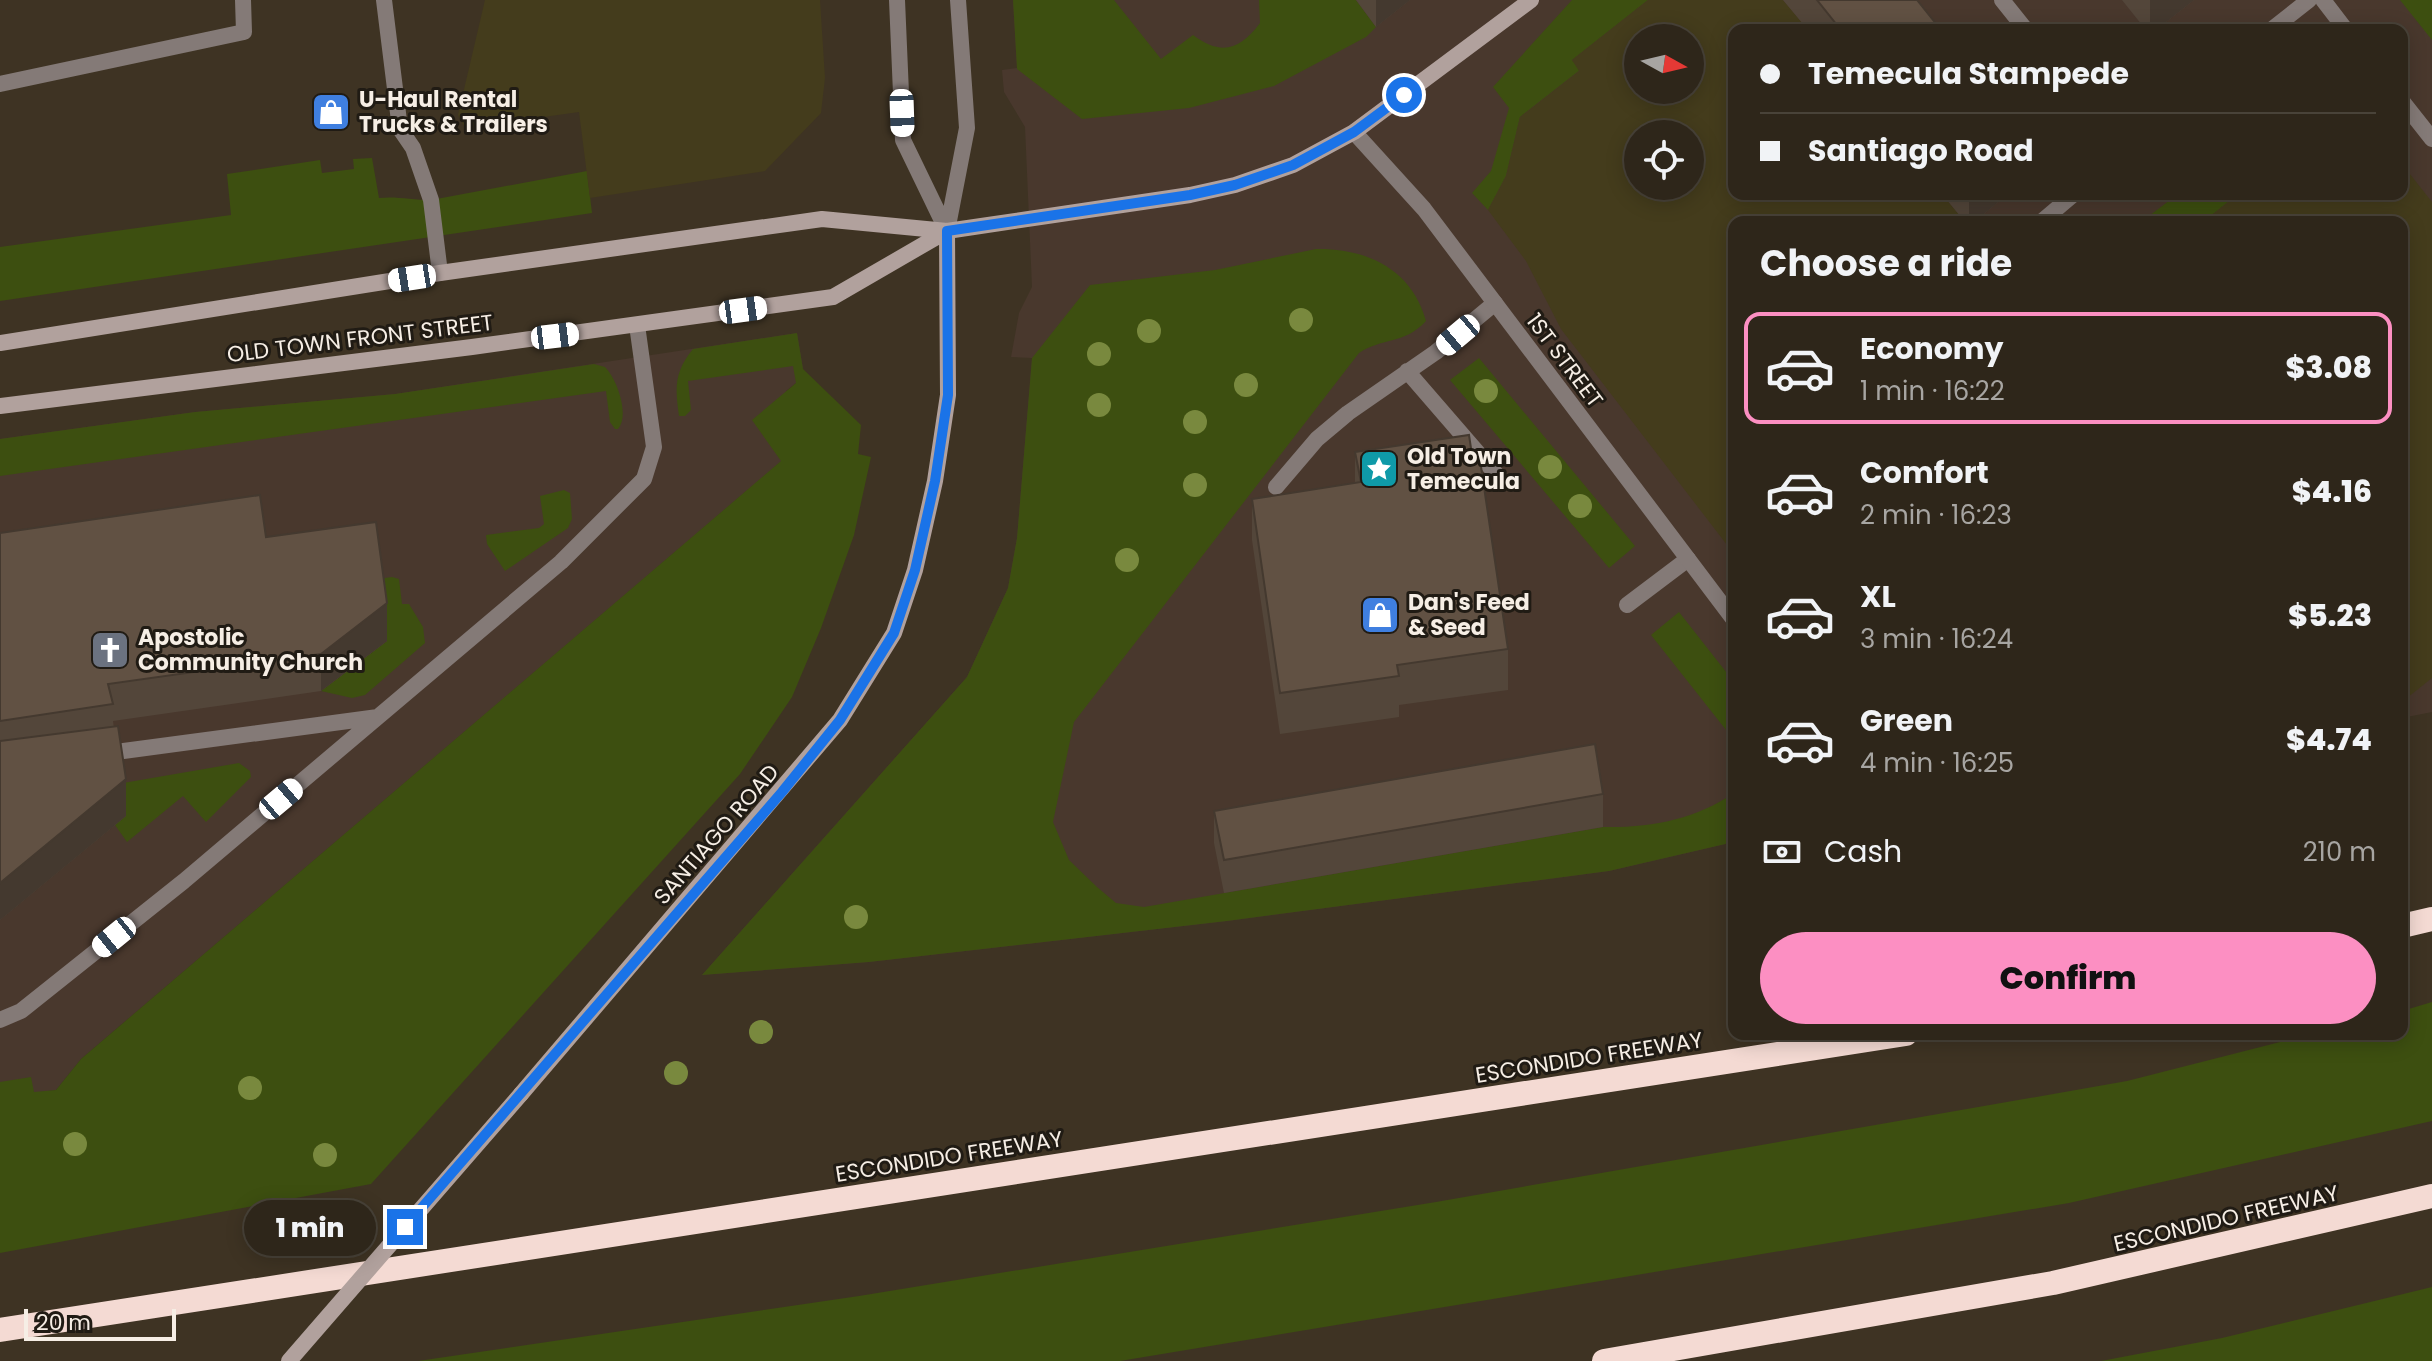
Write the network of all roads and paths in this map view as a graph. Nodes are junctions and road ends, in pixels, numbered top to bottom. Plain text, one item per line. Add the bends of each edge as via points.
1 (243, 0) edge
2 (384, 0) edge
3 (897, 0) edge
4 (958, 0) edge
5 (1531, 0) edge
6 (2002, 0) edge
7 (2309, 0) edge
8 (2323, 0) edge
9 (2021, 24) edge
10 (2279, 24) edge
11 (2341, 24) edge
12 (0, 84) edge
13 (2408, 109) edge
14 (1354, 132) junction
15 (2432, 139) edge
16 (2067, 200) edge
17 (2048, 216) edge
18 (947, 231) junction
19 (440, 273) junction
20 (1495, 303) junction
21 (637, 325) junction
22 (0, 343) edge
23 (1407, 371) junction
24 (0, 406) edge
25 (1497, 475) dead end
26 (1276, 487) dead end
27 (1688, 559) junction
28 (1627, 605) dead end
29 (1728, 612) edge
30 (378, 717) junction
31 (79, 757) edge
32 (2432, 919) edge
33 (2408, 925) edge
34 (0, 1020) edge
35 (1867, 1040) edge
36 (2432, 1196) edge
37 (0, 1330) edge
38 (289, 1361) edge
39 (1604, 1361) edge

1 - 12 street via 244,32
2 - 19 street via 400,129 413,148 431,200
3 - 18 street via 903,140
4 - 18 street via 967,128
5 - 14 main road, OLD TOWN FRONT STREET
6 - 9 street
7 - 10 street
8 - 11 street
13 - 15 street
14 - 18 main road, OLD TOWN FRONT STREET via 1293,165 1235,185
14 - 20 street, 1ST STREET via 1424,209
16 - 17 street
18 - 19 main road, OLD TOWN FRONT STREET via 822,219
18 - 21 main road, OLD TOWN FRONT STREET via 833,297
18 - 38 main road, SANTIAGO ROAD, bridge via 948,395 919,555 894,633 811,756
19 - 22 main road, OLD TOWN FRONT STREET
20 - 23 street
20 - 27 street, 1ST STREET
21 - 24 main road, OLD TOWN FRONT STREET
21 - 30 street via 654,447 644,479 561,562
23 - 25 street
23 - 26 street via 1327,431
27 - 28 street
27 - 29 street, 1ST STREET
30 - 31 street
30 - 34 street via 173,890 21,1011
32 - 33 highway
35 - 37 highway, ESCONDIDO FREEWAY
36 - 39 highway, ESCONDIDO FREEWAY via 2053,1283

